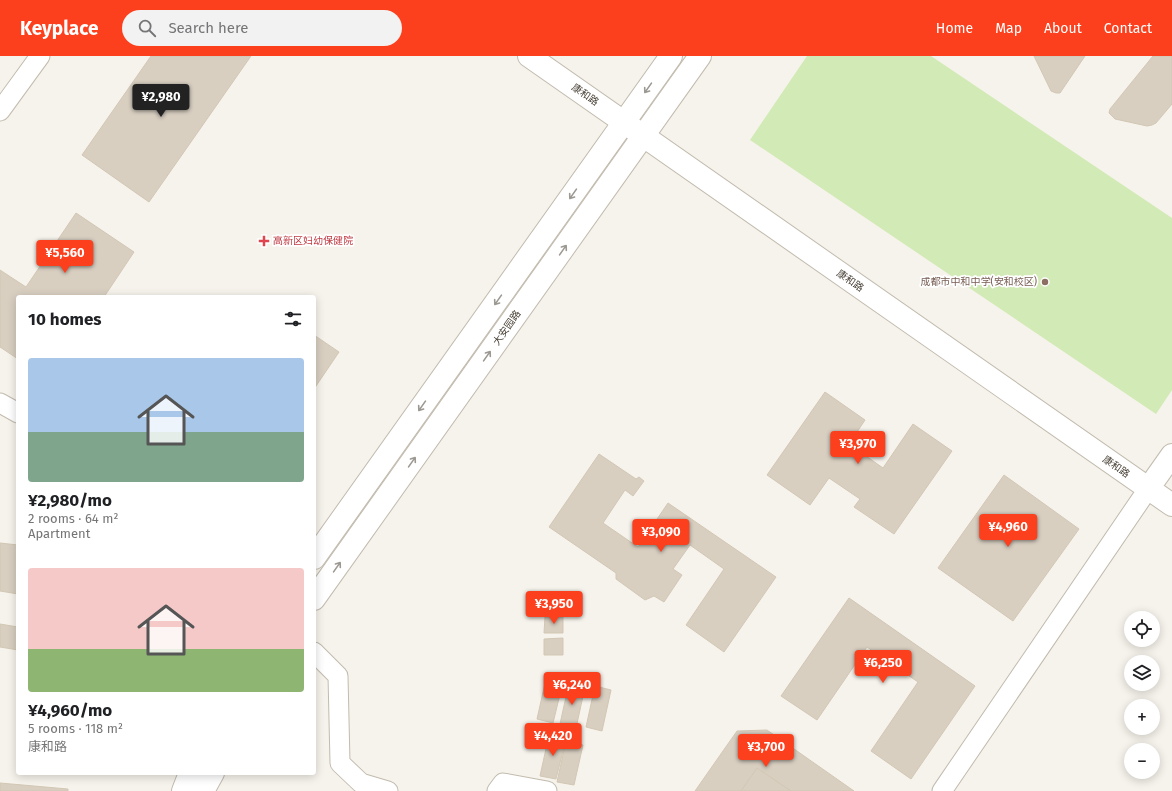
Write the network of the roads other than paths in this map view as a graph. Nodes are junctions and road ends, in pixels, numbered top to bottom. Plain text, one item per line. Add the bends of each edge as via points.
1 (40, 56) edge
2 (529, 56) edge
3 (671, 56) edge
4 (700, 56) edge
5 (0, 111) edge
6 (624, 122) junction
7 (644, 136) junction
8 (0, 402) edge
9 (16, 412) edge
10 (1172, 455) edge
11 (1148, 489) junction
12 (1172, 506) edge
13 (316, 555) edge
14 (316, 596) edge
15 (316, 654) edge
16 (189, 775) edge
17 (212, 775) edge
18 (183, 791) edge
19 (203, 791) edge
20 (388, 791) edge
21 (497, 791) edge
22 (547, 791) edge
23 (942, 791) edge

1 - 5 street
2 - 6 street, 康和路
3 -> 6 street
4 - 7 street, 大安园路
6 - 7 street, 康和路
6 -> 13 street
7 - 11 street, 康和路
14 -> 7 street, 大安园路
8 - 9 street
10 - 11 street
11 - 12 street, 康和路
11 - 23 street
15 - 20 street via 338,676 340,762 361,783
16 - 18 street
17 - 19 street
21 - 22 street via 503,783

